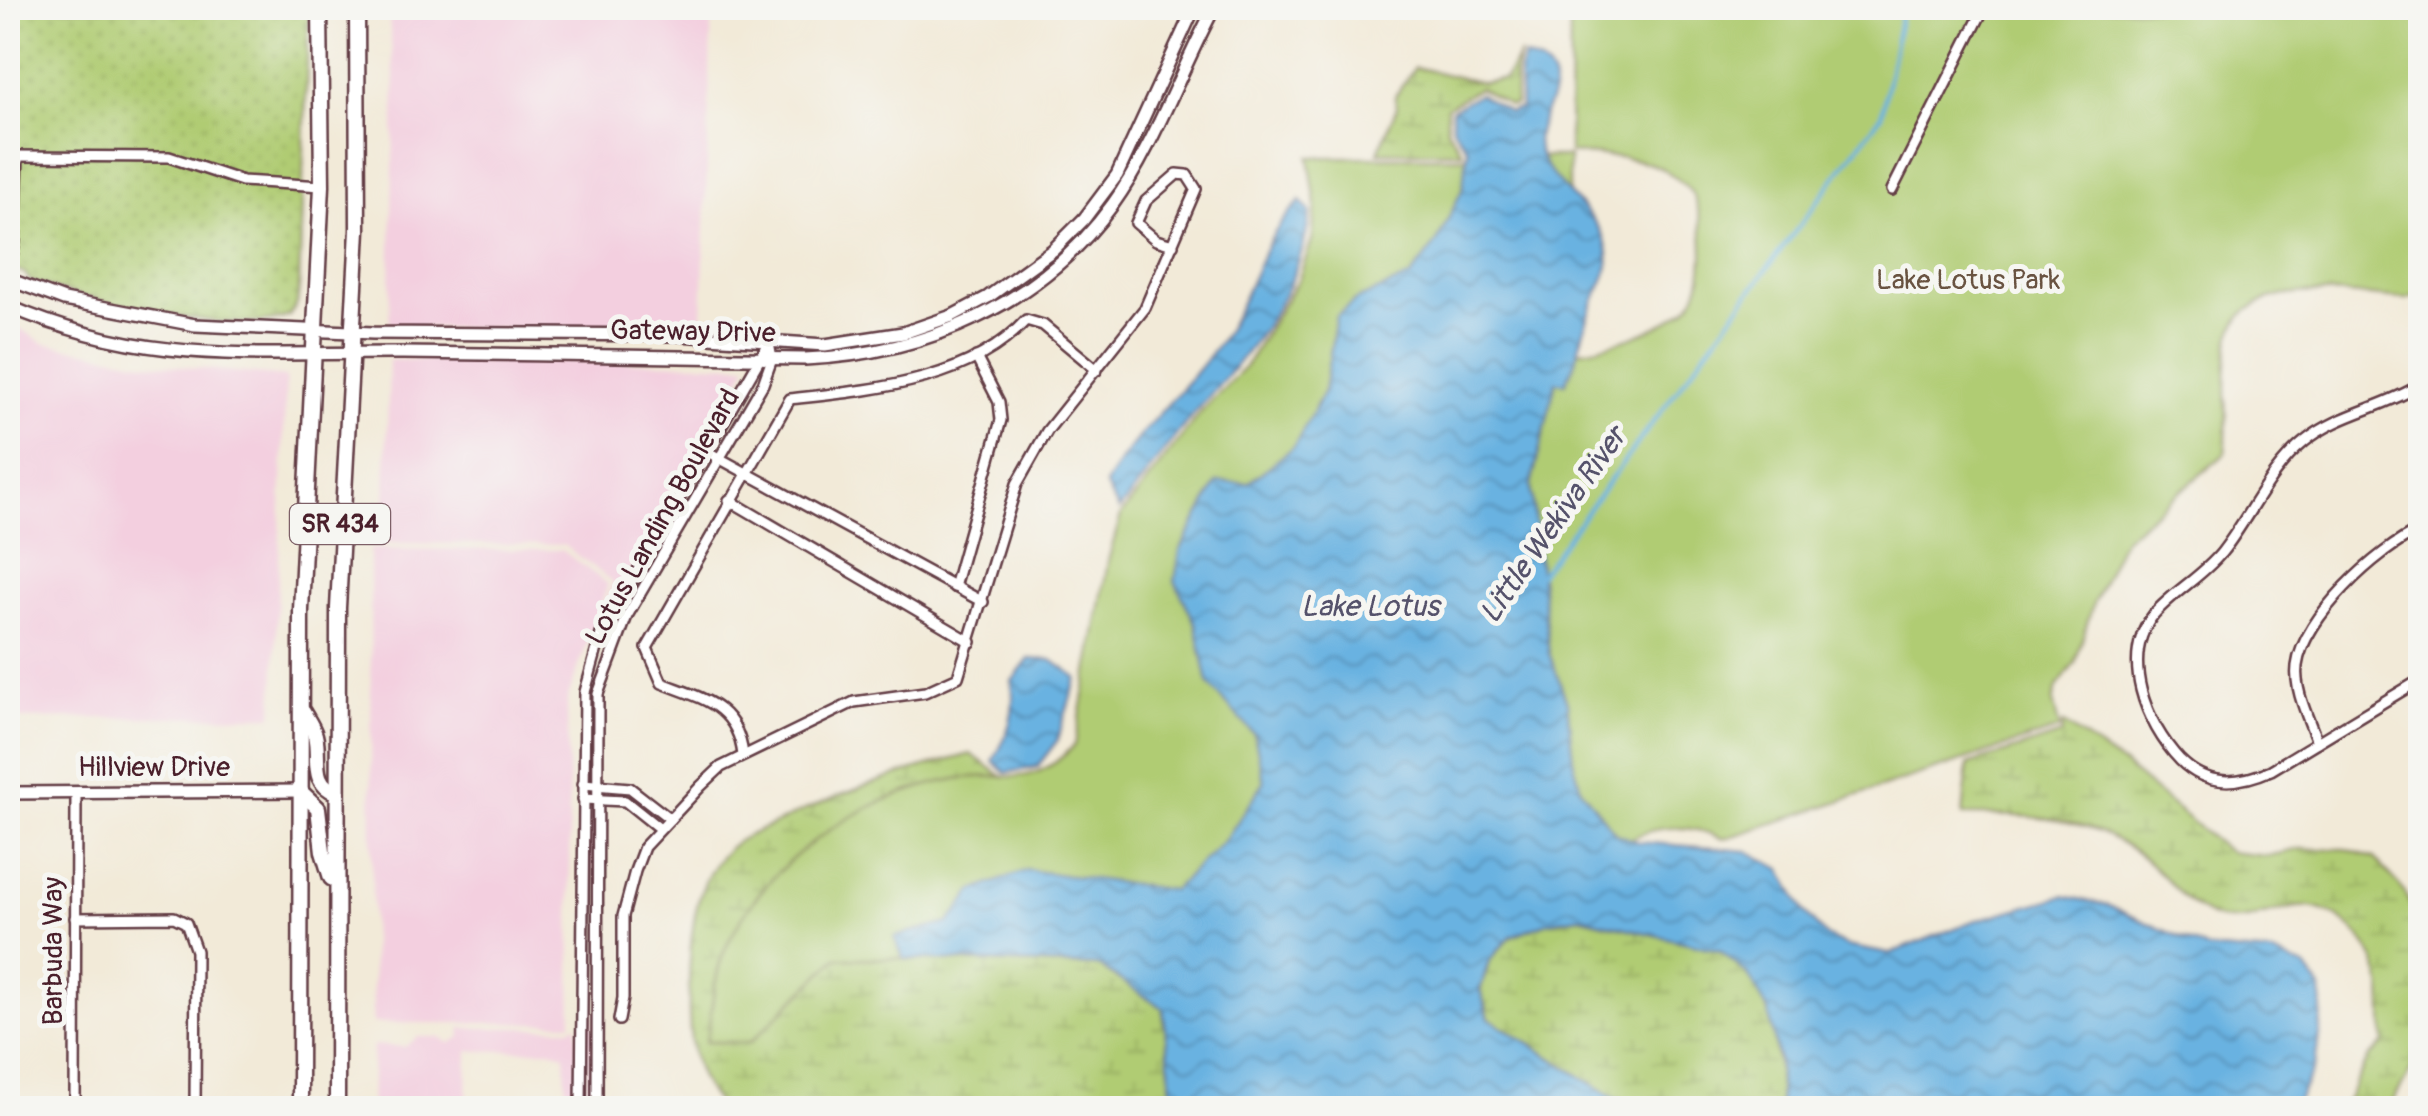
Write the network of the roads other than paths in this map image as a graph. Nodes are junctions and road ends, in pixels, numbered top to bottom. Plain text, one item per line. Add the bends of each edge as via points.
1 (320, 8) edge
2 (357, 8) edge
3 (1194, 8) edge
4 (1214, 8) edge
5 (1984, 8) edge
6 (322, 186) junction
7 (1892, 190) dead end
8 (1173, 244) junction
9 (8, 277) edge
10 (8, 306) edge
11 (315, 329) junction
12 (352, 331) junction
13 (576, 334) junction
14 (770, 342) junction
15 (351, 354) junction
16 (576, 355) junction
17 (314, 356) junction
18 (772, 358) junction
19 (976, 358) junction
20 (757, 359) junction
21 (1097, 370) junction
22 (2420, 385) edge
23 (706, 450) junction
24 (722, 458) junction
25 (746, 470) junction
26 (729, 500) junction
27 (2420, 530) edge
28 (954, 587) junction
29 (983, 602) junction
30 (971, 642) junction
31 (2420, 680) edge
32 (300, 707) junction
33 (2318, 742) junction
34 (743, 756) junction
35 (583, 784) junction
36 (599, 785) junction
37 (630, 788) junction
38 (300, 791) junction
39 (8, 792) edge
40 (76, 793) junction
41 (337, 793) junction
42 (583, 799) junction
43 (599, 800) junction
44 (626, 802) junction
45 (670, 819) junction
46 (660, 829) junction
47 (336, 893) junction
48 (75, 918) junction
49 (619, 1020) dead end
50 (75, 1108) edge
51 (196, 1108) edge
52 (300, 1108) edge
53 (337, 1108) edge
54 (581, 1108) edge
55 (597, 1108) edge

1 - 6 main road, SR 434
2 - 12 main road, SR 434 via 360,150
3 - 14 street, Gateway Drive via 1117,175 1084,219 1042,258 952,316 902,333 825,345
4 - 18 street, Gateway Drive via 1114,202 1084,240 1024,291 953,330 906,346 852,357
5 - 7 street
6 - 9 street via 242,181 169,157 16,156
6 - 11 main road, SR 434
8 - 8 street via 1156,240 1136,222 1146,201 1177,174 1187,175 1196,190
8 - 21 street via 1146,308
9 - 11 street, Gateway Drive via 64,300 150,320
10 - 17 street, Gateway Drive via 100,340 155,350
11 - 12 street, Gateway Drive
11 - 17 main road, SR 434
12 - 13 street, Gateway Drive
12 - 15 main road, SR 434
13 - 14 street, Gateway Drive
13 - 16 street
14 - 18 street
14 - 20 street, Lotus Landing Boulevard
15 - 16 street, Gateway Drive
15 - 17 street, Gateway Drive
15 - 41 main road, SR 434 via 340,532
16 - 20 street, Gateway Drive
17 - 32 main road, SR 434
18 - 20 street, Gateway Drive
18 - 24 street, Lotus Landing Boulevard
19 - 21 street via 1026,320 1043,325
19 - 25 street via 912,381 790,400
19 - 28 street via 1001,420
20 - 23 street, Lotus Landing Boulevard
21 - 29 street via 1047,431 1017,484
22 - 33 street via 2304,442 2223,551 2142,632 2138,678 2151,716 2189,768 2207,779 2245,782
23 - 24 street
23 - 35 street, Lotus Landing Boulevard via 601,634 585,692
24 - 25 street
24 - 36 street, Lotus Landing Boulevard via 616,638 598,694
25 - 26 street
25 - 28 street
26 - 30 street
26 - 34 street via 647,648 662,682 728,713
27 - 33 street via 2360,572 2302,647 2296,670
28 - 29 street
29 - 30 street
30 - 34 street via 964,669 944,686 854,702
31 - 33 street
32 - 38 main road, SR 434
32 - 41 main road via 315,736 318,778
34 - 45 street via 721,766
35 - 36 street
35 - 42 street, Lotus Landing Boulevard
36 - 37 street
36 - 43 street, Lotus Landing Boulevard
37 - 44 street
37 - 45 street
38 - 40 street, Hillview Drive
38 - 47 main road via 318,808
38 - 52 main road, SR 434
39 - 40 street, Hillview Drive
40 - 48 street, Barbuda Way
41 - 47 main road, SR 434
42 - 43 street
42 - 54 street, Lotus Landing Boulevard
43 - 44 street
43 - 55 street, Lotus Landing Boulevard
44 - 46 street
45 - 46 street
46 - 49 street via 644,847 623,916
47 - 53 main road, SR 434
48 - 50 street, Barbuda Way
48 - 51 street via 174,917 186,924 196,951

